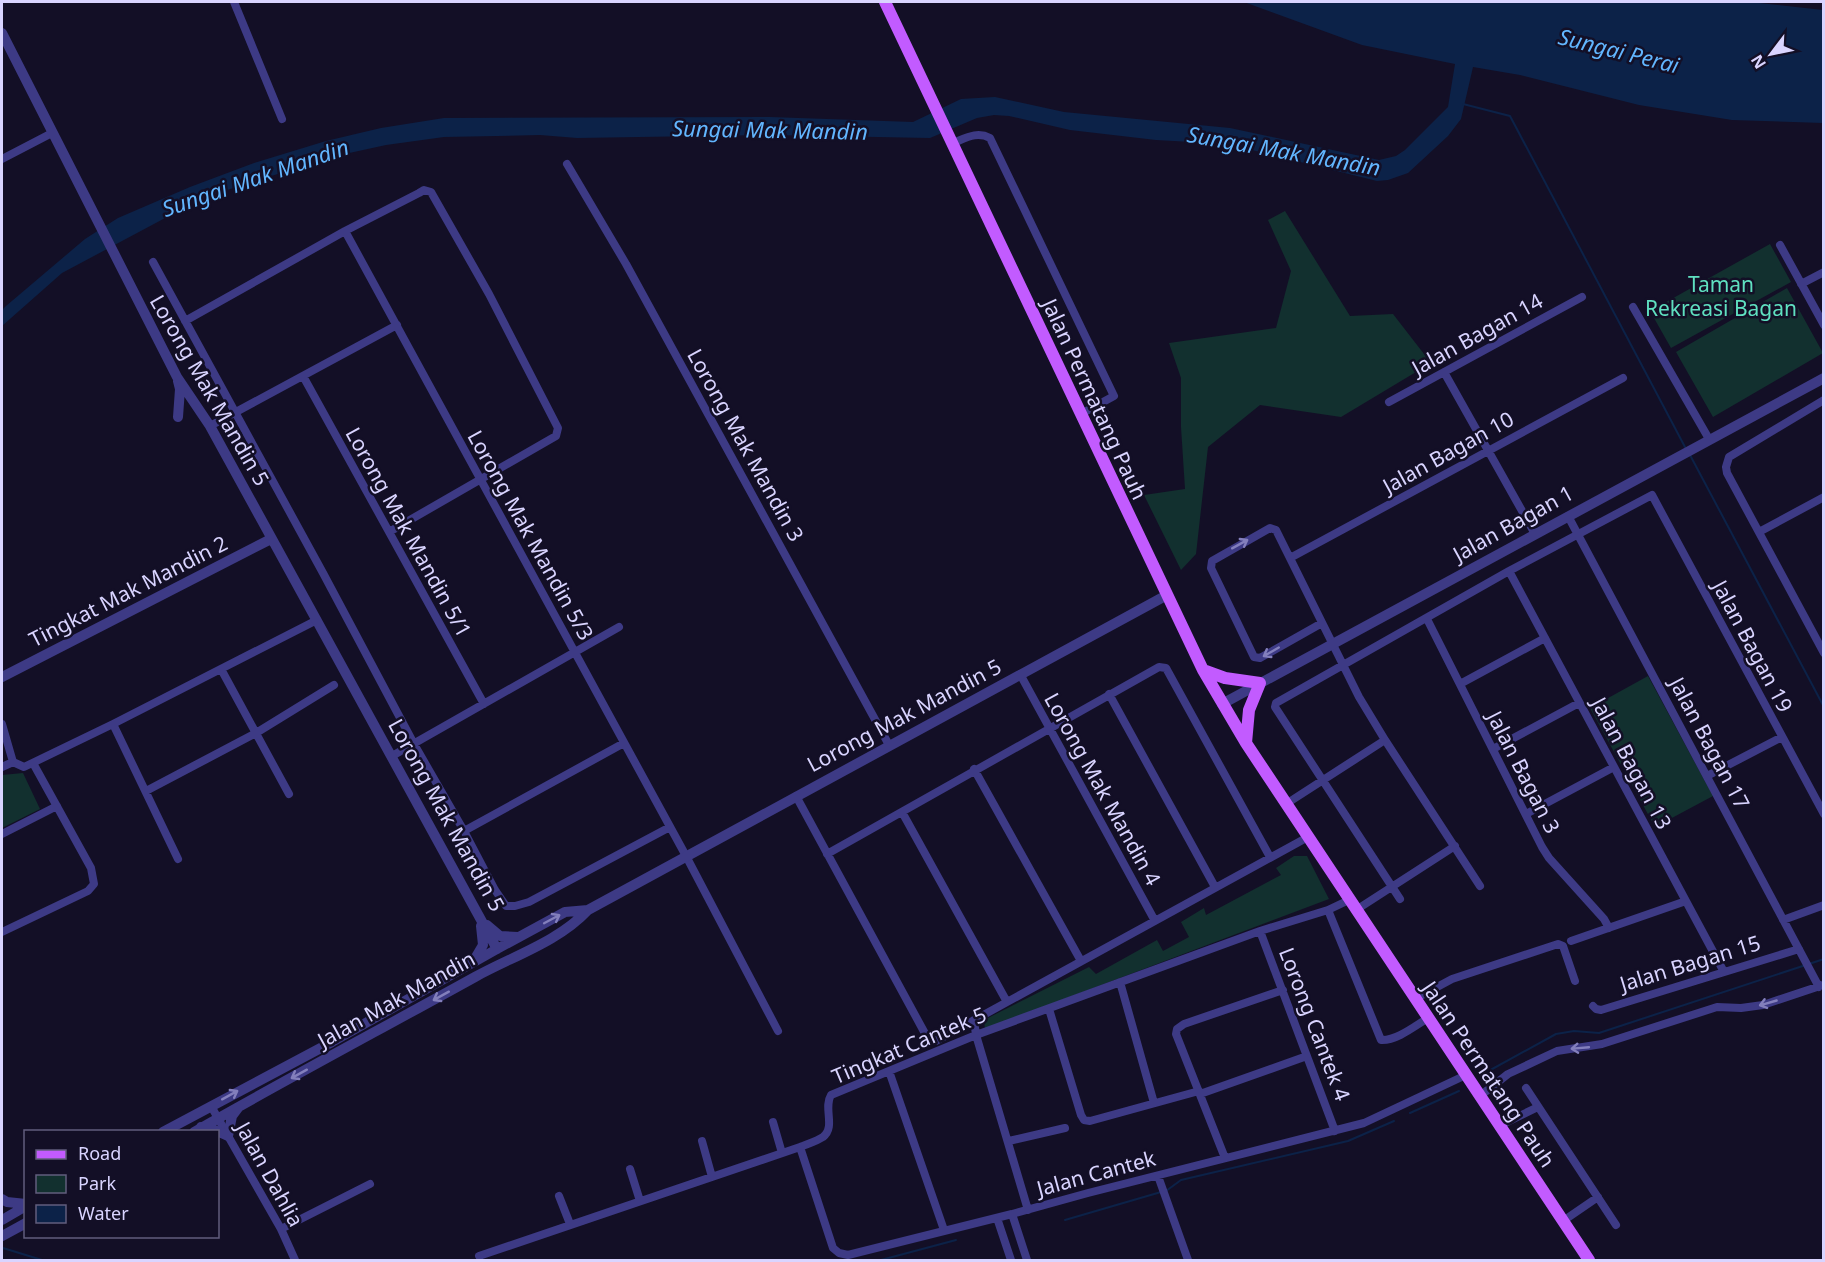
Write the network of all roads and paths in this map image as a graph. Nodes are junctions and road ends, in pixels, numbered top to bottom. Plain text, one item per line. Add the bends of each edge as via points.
1 (234, 2) edge
2 (885, 2) edge
3 (2, 33) edge
4 (282, 119) dead end
5 (52, 133) junction
6 (953, 143) junction
7 (2, 159) edge
8 (567, 164) dead end
9 (345, 231) junction
10 (1780, 245) dead end
11 (153, 262) dead end
12 (1824, 272) edge
13 (1801, 284) junction
14 (1582, 297) dead end
15 (1633, 307) dead end
16 (185, 321) junction
17 (397, 325) junction
18 (1824, 325) edge
19 (1444, 372) junction
20 (303, 376) junction
21 (177, 377) junction
22 (1623, 378) dead end
23 (1824, 378) edge
24 (1824, 400) edge
25 (1389, 402) dead end
26 (234, 412) junction
27 (1081, 414) junction
28 (178, 417) dead end
29 (210, 426) junction
30 (1706, 441) junction
31 (1488, 451) junction
32 (481, 481) junction
33 (1652, 495) joint
34 (1824, 497) edge
35 (1568, 516) junction
36 (389, 532) junction
37 (1759, 532) junction
38 (1535, 534) junction
39 (1578, 534) junction
40 (272, 539) junction
41 (1290, 558) junction
42 (1509, 571) junction
43 (1167, 595) junction
44 (1427, 619) junction
45 (317, 620) junction
46 (1322, 623) junction
47 (619, 627) dead end
48 (1545, 638) junction
49 (1332, 645) junction
50 (574, 653) junction
51 (1824, 653) edge
52 (1342, 666) junction
53 (221, 669) junction
54 (1203, 670) junction
55 (1020, 674) junction
56 (2, 677) edge
57 (1260, 683) junction
58 (1460, 684) junction
59 (334, 685) dead end
60 (1109, 694) junction
61 (1579, 702) junction
62 (483, 704) junction
63 (1222, 704) junction
64 (2, 724) edge
65 (113, 724) junction
66 (1049, 728) junction
67 (256, 733) junction
68 (1782, 737) junction
69 (1385, 740) junction
70 (624, 743) junction
71 (1245, 743) junction
72 (414, 744) junction
73 (889, 745) junction
74 (1493, 749) junction
75 (392, 756) junction
76 (13, 762) junction
77 (33, 763) junction
78 (2, 766) edge
79 (1614, 767) junction
80 (974, 769) junction
81 (1707, 777) junction
82 (1322, 781) junction
83 (146, 791) junction
84 (289, 794) dead end
85 (796, 796) junction
86 (1286, 804) junction
87 (57, 806) junction
88 (902, 812) junction
89 (1526, 814) junction
90 (1824, 814) edge
91 (670, 827) junction
92 (464, 831) junction
93 (2, 834) edge
94 (1308, 837) junction
95 (1455, 846) junction
96 (827, 854) junction
97 (686, 856) junction
98 (1270, 857) junction
99 (178, 859) dead end
100 (1392, 886) junction
101 (1480, 886) dead end
102 (1215, 887) junction
103 (1400, 899) dead end
104 (1686, 901) junction
105 (1353, 905) junction
106 (1824, 905) edge
107 (477, 910) junction
108 (588, 910) junction
109 (1328, 910) junction
110 (1784, 920) junction
111 (1155, 921) junction
112 (1610, 928) junction
113 (1260, 931) junction
114 (2, 932) edge
115 (519, 937) junction
116 (1571, 941) dead end
117 (497, 949) junction
118 (527, 951) junction
119 (1801, 953) junction
120 (1081, 962) junction
121 (471, 964) junction
122 (1724, 972) junction
123 (479, 975) junction
124 (1575, 981) dead end
125 (1120, 982) junction
126 (1821, 986) edge
127 (1282, 990) junction
128 (1415, 999) junction
129 (1007, 1002) junction
130 (1593, 1006) dead end
131 (1049, 1009) junction
132 (1428, 1018) junction
133 (974, 1020) junction
134 (778, 1031) dead end
135 (976, 1035) junction
136 (1307, 1056) junction
137 (889, 1071) junction
138 (1466, 1075) junction
139 (1526, 1088) dead end
140 (1199, 1092) junction
141 (1478, 1093) junction
142 (1154, 1103) junction
143 (211, 1106) junction
144 (239, 1107) junction
145 (1538, 1107) junction
146 (218, 1118) junction
147 (773, 1122) dead end
148 (1499, 1126) junction
149 (1065, 1128) dead end
150 (197, 1129) edge
151 (165, 1130) edge
152 (215, 1130) edge
153 (1335, 1131) junction
154 (219, 1132) edge
155 (228, 1136) junction
156 (702, 1141) dead end
157 (1009, 1141) junction
158 (800, 1147) junction
159 (782, 1153) junction
160 (1225, 1158) junction
161 (630, 1169) dead end
162 (711, 1177) junction
163 (1159, 1179) junction
164 (370, 1184) dead end
165 (560, 1196) dead end
166 (1598, 1197) junction
167 (2, 1201) edge
168 (640, 1201) junction
169 (24, 1205) edge
170 (24, 1206) edge
171 (1028, 1210) junction
172 (1012, 1214) junction
173 (5, 1218) edge
174 (997, 1218) junction
175 (1563, 1221) junction
176 (24, 1224) edge
177 (570, 1224) junction
178 (1616, 1225) dead end
179 (281, 1229) junction
180 (944, 1230) junction
181 (2, 1236) edge
182 (479, 1256) dead end
183 (295, 1260) edge
184 (1011, 1260) edge
185 (1027, 1260) edge
186 (1188, 1260) edge
187 (1589, 1260) edge

1 - 4 street
2 - 6 main road, Jalan Permatang Pauh
3 - 5 street, Lorong Mak Mandin 5
5 - 7 street
5 - 21 street, Lorong Mak Mandin 5
6 - 27 main road, Jalan Permatang Pauh
6 - 27 street via 974,135 990,138 1114,396
8 - 73 street, Lorong Mak Mandin 3 via 626,264
9 - 16 street
9 - 17 street, Lorong Mak Mandin 5/3
9 - 32 street via 424,190 431,192 489,294 558,428 556,436
10 - 13 street
11 - 16 street
12 - 13 street
13 - 18 street
14 - 19 street, Jalan Bagan 14
15 - 30 street
16 - 26 street
17 - 20 street
17 - 32 street, Lorong Mak Mandin 5/3
19 - 25 street, Jalan Bagan 14
19 - 31 street
20 - 26 street
20 - 36 street, Lorong Mak Mandin 5/1
21 - 28 street
21 - 29 street, Lorong Mak Mandin 5
22 - 31 street, Jalan Bagan 10
23 - 30 street, Jalan Bagan 1
24 - 37 street via 1729,457 1727,473
26 - 29 street
26 - 72 street
27 - 43 main road, Jalan Permatang Pauh
29 - 40 street, Lorong Mak Mandin 5
30 - 35 street, Jalan Bagan 1
31 - 38 street
31 - 41 street, Jalan Bagan 10
32 - 36 street
32 - 50 street, Lorong Mak Mandin 5/3
33 - 39 street, Jalan Bagan 1
33 - 68 street, Jalan Bagan 19
34 - 37 street
35 - 38 street, Jalan Bagan 1
35 - 39 street, Jalan Bagan 17
36 - 62 street, Lorong Mak Mandin 5/1
37 - 51 street
38 - 49 street, Jalan Bagan 1
39 - 42 street, Jalan Bagan 1
39 - 81 street, Jalan Bagan 17
40 - 45 street, Lorong Mak Mandin 5
40 - 56 street, Tingkat Mak Mandin 2
41 - 46 street
46 -> 41 street via 1260,658 1254,657 1211,568 1212,561 1270,528 1276,531
42 - 44 street, Jalan Bagan 1
42 - 48 street, Jalan Bagan 13
43 - 54 main road, Jalan Permatang Pauh
43 - 55 street, Lorong Mak Mandin 5
44 - 52 street, Jalan Bagan 1
44 - 58 street, Jalan Bagan 3
45 - 53 street
45 - 75 street, Lorong Mak Mandin 5
46 - 49 street
47 - 50 street
48 - 58 street
48 - 61 street, Jalan Bagan 13
49 - 52 street
49 - 57 street, Jalan Bagan 1
50 - 62 street
50 - 70 street, Lorong Mak Mandin 5/3
52 - 69 street
52 - 82 street, Jalan Bagan 1 via 1275,707
53 - 65 street
53 - 67 street
54 - 57 main road
54 - 63 main road, Jalan Permatang Pauh
55 - 66 street, Lorong Mak Mandin 4
55 - 73 street, Lorong Mak Mandin 5
57 - 63 street, Jalan Bagan 1
57 - 71 main road via 1249,710
58 - 74 street, Jalan Bagan 3
59 - 67 street
60 - 66 street
60 - 98 street via 1159,667 1166,668
60 - 102 street
61 - 74 street
61 - 79 street, Jalan Bagan 13
62 - 72 street
63 - 71 main road, Jalan Permatang Pauh
64 - 76 street
65 - 77 street
65 - 83 street
66 - 80 street
66 - 111 street, Lorong Mak Mandin 4
67 - 83 street
67 - 84 street
68 - 81 street
68 - 90 street, Jalan Bagan 19
69 - 82 street
69 - 95 street
70 - 91 street, Lorong Mak Mandin 5/3
70 - 92 street
71 - 86 main road, Jalan Permatang Pauh
72 - 75 street
72 - 92 street
73 - 85 street, Lorong Mak Mandin 5
74 - 89 street, Jalan Bagan 3
75 - 107 street, Lorong Mak Mandin 5
76 - 77 street via 24,767
76 - 78 street
77 - 87 street
79 - 89 street
79 - 104 street, Jalan Bagan 13
80 - 88 street
80 - 120 street
81 - 110 street, Jalan Bagan 17
82 - 86 street
82 - 100 street
83 - 99 street
85 - 96 street
85 - 97 street, Lorong Mak Mandin 5
86 - 94 main road, Jalan Permatang Pauh
87 - 93 street
87 - 114 street via 91,868 94,884 88,891
88 - 96 street
88 - 129 street
89 - 112 street, Jalan Bagan 3 via 1549,858
91 - 92 street via 515,906 506,906 500,899
91 - 97 street, Lorong Mak Mandin 5/3
94 - 98 street
94 - 105 main road, Jalan Permatang Pauh
95 - 100 street
95 - 101 street
96 - 133 street via 928,1039 936,1041
97 - 108 street, Lorong Mak Mandin 5
97 - 134 street
98 - 102 street
100 - 103 street
100 - 105 street
102 - 111 street
104 - 112 street
104 - 122 street, Jalan Bagan 13
105 - 109 street, Tingkat Cantek 5
105 - 128 main road, Jalan Permatang Pauh
106 - 110 street
107 - 115 street via 493,932
107 - 117 street, Lorong Mak Mandin 5
107 - 121 street via 483,945
115 -> 108 street, Lorong Mak Mandin 5 via 565,912
108 - 118 street, Jalan Mak Mandin via 574,925
109 - 113 street, Tingkat Cantek 5
109 - 132 street via 1379,1038 1384,1041
110 - 119 street, Jalan Bagan 17
111 - 120 street
112 - 116 street
113 - 125 street, Tingkat Cantek 5
113 - 127 street, Lorong Cantek 4
115 - 117 street, Lorong Mak Mandin 5
117 - 118 street
117 - 121 street, Jalan Mak Mandin
117 - 123 street via 489,967
118 - 123 street, Jalan Mak Mandin
119 - 122 street, Jalan Bagan 15
119 - 126 street, Jalan Bagan 17
120 - 129 street
143 -> 121 street, Jalan Mak Mandin
122 - 130 street, Jalan Bagan 15 via 1601,1010
123 -> 144 street, Jalan Mak Mandin
124 - 128 street via 1563,946 1558,944 1452,979
125 - 131 street, Tingkat Cantek 5
125 - 142 street
126 -> 141 street via 1763,1005 1717,1007 1602,1044 1557,1051
127 - 136 street, Lorong Cantek 4
127 - 140 street via 1177,1029
128 - 132 main road, Jalan Permatang Pauh
129 - 133 street
131 - 135 street, Tingkat Cantek 5
131 - 142 street via 1084,1120
132 - 138 main road, Jalan Permatang Pauh
133 - 135 street
135 - 137 street, Tingkat Cantek 5
135 - 157 street
136 - 140 street
136 - 153 street, Lorong Cantek 4
137 - 158 street, Tingkat Cantek 5 via 831,1095 827,1102 830,1127 824,1136
137 - 180 street
138 - 141 main road, Jalan Permatang Pauh
138 - 153 street, Jalan Cantek via 1364,1123
139 - 145 street
140 - 142 street
140 - 160 street
141 - 148 main road, Jalan Permatang Pauh
143 - 146 street, Jalan Dahlia
143 - 151 street, Jalan Mak Mandin
144 - 146 street, Jalan Mak Mandin
144 - 155 street via 231,1116
145 - 148 street
145 - 166 street
146 - 150 street, Jalan Mak Mandin
146 - 155 street, Jalan Dahlia
147 - 159 street
148 - 175 main road, Jalan Permatang Pauh
149 - 157 street
150 - 152 street
153 - 160 street, Jalan Cantek
154 - 155 street
155 - 179 street, Jalan Dahlia
156 - 162 street
157 - 171 street
158 - 159 street, Tingkat Cantek 5
158 - 180 street, Jalan Cantek via 830,1238 839,1253 848,1255
159 - 162 street, Tingkat Cantek 5
160 - 163 street, Jalan Cantek
161 - 168 street
162 - 168 street, Tingkat Cantek 5
163 - 171 street, Jalan Cantek
163 - 186 street
164 - 179 street
165 - 177 street
166 - 175 street
166 - 178 street
167 - 169 street
167 - 173 street
168 - 177 street, Tingkat Cantek 5
170 - 173 street
171 - 172 street, Jalan Cantek
172 - 174 street, Jalan Cantek
172 - 185 street
174 - 180 street, Jalan Cantek
174 - 184 street
175 - 187 main road, Jalan Permatang Pauh
176 - 181 street
177 - 182 street, Tingkat Cantek 5
179 - 183 street, Jalan Dahlia

